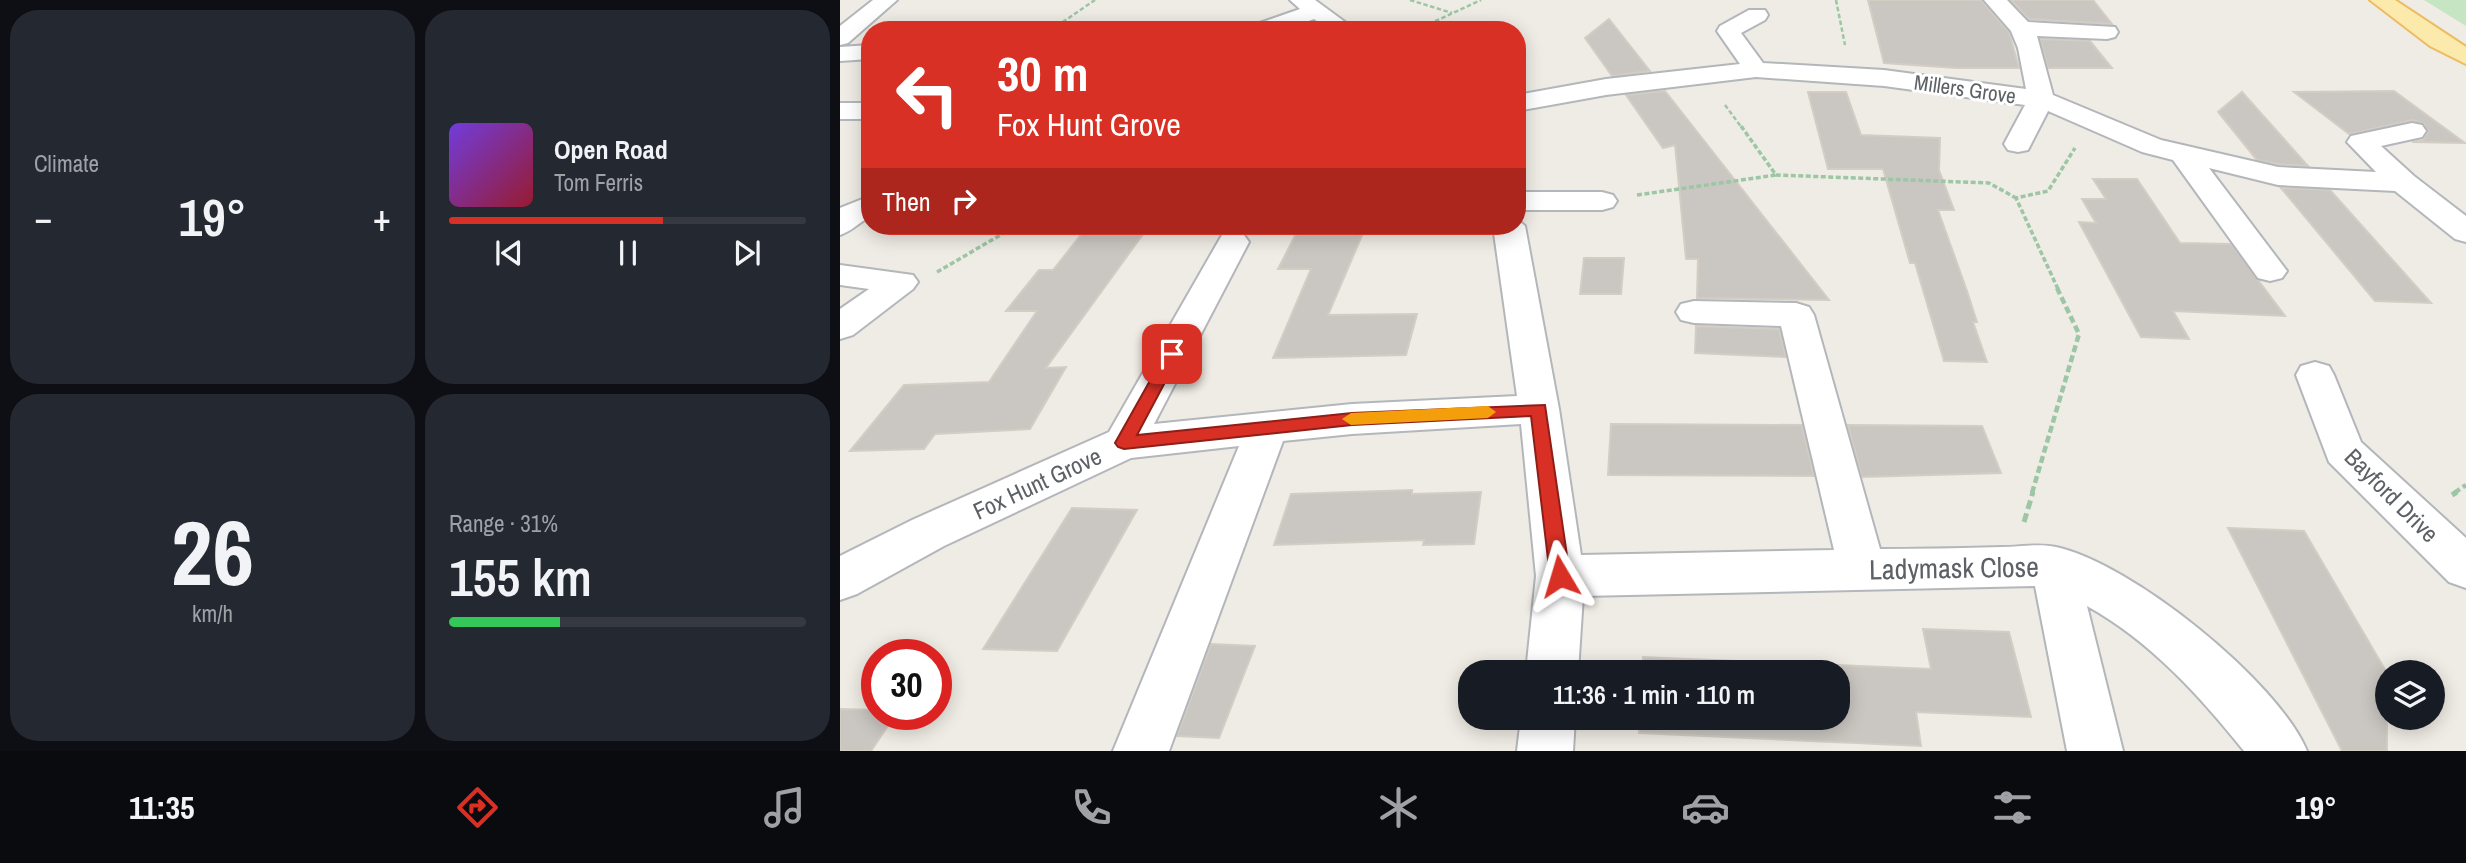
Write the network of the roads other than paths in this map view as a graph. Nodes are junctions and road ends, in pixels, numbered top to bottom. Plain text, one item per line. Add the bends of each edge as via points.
1 (886, 0) edge
2 (1995, 0) edge
3 (2372, 3) edge
4 (1308, 6) edge
5 (1757, 15) dead end
6 (1279, 21) edge
7 (1331, 21) edge
8 (2022, 29) junction
9 (2107, 32) dead end
10 (840, 38) edge
11 (861, 53) edge
12 (840, 54) edge
13 (2466, 58) edge
14 (1756, 70) junction
15 (2041, 99) junction
16 (1526, 101) edge
17 (840, 111) edge
18 (861, 111) edge
19 (2412, 131) dead end
20 (2018, 144) dead end
21 (2183, 153) junction
22 (2403, 182) junction
23 (1526, 201) edge
24 (1602, 201) road end
25 (2466, 232) edge
26 (1510, 235) edge
27 (1233, 242) dead end
28 (2270, 271) dead end
29 (840, 275) edge
30 (1694, 312) dead end
31 (840, 327) edge
32 (2315, 375) dead end
33 (1539, 409) junction
34 (1266, 428) junction
35 (1124, 443) junction
36 (2032, 566) junction
37 (2466, 568) edge
38 (1862, 570) junction
39 (1560, 576) junction
40 (840, 579) edge
41 (1553, 660) edge
42 (1547, 730) edge
43 (1141, 751) edge
44 (1545, 751) edge
45 (2095, 751) edge
46 (2279, 751) edge

1 - 10 street
2 - 8 street
3 - 13 main road
4 - 6 street
4 - 7 street
5 - 14 street via 1728,31
8 - 9 street
8 - 15 street
11 - 12 street
14 - 15 street, Millers Grove via 1852,76
14 - 16 street, Millers Grove
15 - 20 street
15 - 21 street, Millers Grove via 2152,146
17 - 18 street
19 - 22 street via 2361,142
21 - 22 street, Millers Grove via 2278,176
21 - 28 street
22 - 25 street
23 - 24 street
26 - 33 street
27 - 35 street
29 - 31 street via 901,282
30 - 38 street via 1796,315
32 - 37 street, Bayford Drive via 2344,451
33 - 34 street, Fox Hunt Grove
33 - 39 street
34 - 35 street, Fox Hunt Grove
34 - 43 street
35 - 40 street, Fox Hunt Grove
36 - 38 street, Ladymask Close
36 - 45 street
36 - 46 street, Ladymask Close via 2090,583 2155,623 2240,703
38 - 39 street, Ladymask Close
39 - 41 street
42 - 44 street

